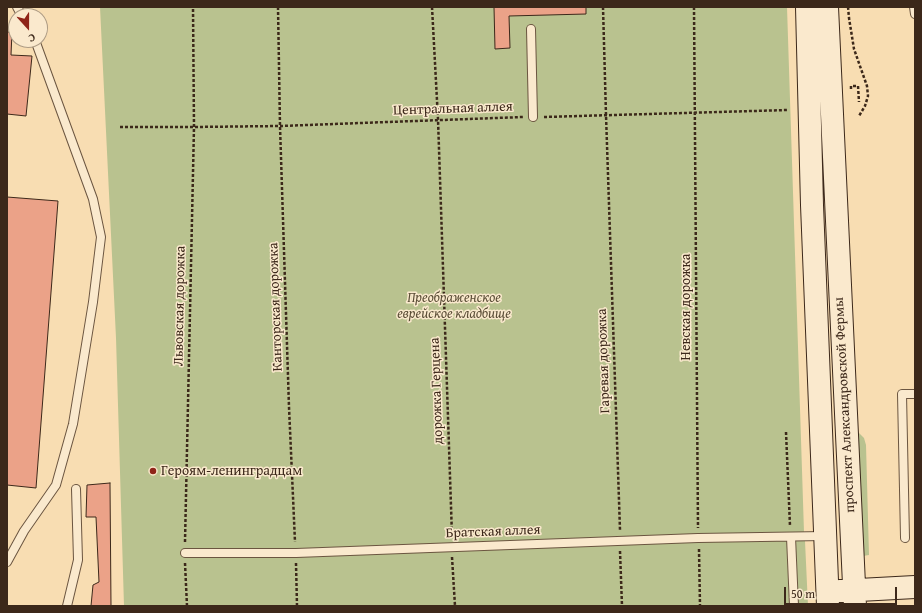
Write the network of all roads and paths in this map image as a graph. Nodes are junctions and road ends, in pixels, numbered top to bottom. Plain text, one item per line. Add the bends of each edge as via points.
1 (194, 7) edge
2 (278, 7) edge
3 (432, 7) edge
4 (604, 7) edge
5 (694, 7) edge
6 (807, 7) edge
7 (827, 7) edge
8 (848, 7) edge
9 (914, 7) edge
10 (915, 14) edge
11 (531, 28) dead end
12 (38, 48) edge
13 (830, 92) junction
14 (859, 102) dead end
15 (788, 110) dead end
16 (695, 113) junction
17 (606, 115) junction
18 (859, 116) dead end
19 (532, 117) junction
20 (438, 119) junction
21 (280, 126) junction
22 (120, 127) dead end
23 (194, 128) junction
24 (915, 394) edge
25 (786, 432) dead end
26 (76, 489) dead end
27 (825, 536) junction
28 (791, 537) junction
29 (698, 538) junction
30 (905, 538) dead end
31 (620, 541) junction
32 (452, 547) junction
33 (185, 553) junction
34 (296, 553) junction
35 (7, 562) edge
36 (915, 587) edge
37 (855, 598) edge
38 (828, 599) edge
39 (67, 606) edge
40 (187, 606) edge
41 (297, 606) edge
42 (455, 606) edge
43 (622, 606) edge
44 (700, 606) edge
45 (794, 606) edge

1 - 23 path, Львовская дорожка
2 - 21 path, Канторская дорожка
3 - 20 path, дорожка Герцена
4 - 17 path, Гаревая дорожка
5 - 16 path, Невская дорожка
6 - 13 main road
7 - 13 main road
8 - 18 path via 854,50 867,86 868,96
9 - 10 lane
11 - 19 lane
12 - 35 lane via 93,199 101,237 73,424 56,485 24,531
13 - 14 path via 858,86
13 - 27 main road, проспект Александровской Фермы via 812,205
13 - 37 main road, проспект Александровской Фермы
15 - 16 path, Центральная аллея
16 - 17 path, Центральная аллея
16 - 29 path, Невская дорожка
17 - 19 path, Центральная аллея
17 - 31 path, Гаревая дорожка
19 - 20 path, Центральная аллея
20 - 21 path, Центральная аллея
20 - 32 path, дорожка Герцена
21 - 23 path, Центральная аллея
21 - 34 path, Канторская дорожка
22 - 23 path, Центральная аллея
23 - 33 path, Львовская дорожка
24 - 30 lane via 902,394
25 - 28 path
26 - 39 lane via 78,560
27 - 28 lane, Братская аллея
27 - 38 main road, проспект Александровской Фермы
28 - 29 lane, Братская аллея
28 - 45 lane
29 - 31 lane, Братская аллея
29 - 44 path, Невская дорожка
31 - 32 lane, Братская аллея
31 - 43 path, Гаревая дорожка
32 - 34 lane, Братская аллея
32 - 42 path, дорожка Герцена
33 - 34 lane, Братская аллея
33 - 40 path, Львовская дорожка
34 - 41 path, Канторская дорожка
36 - 37 main road
37 - 38 main road

